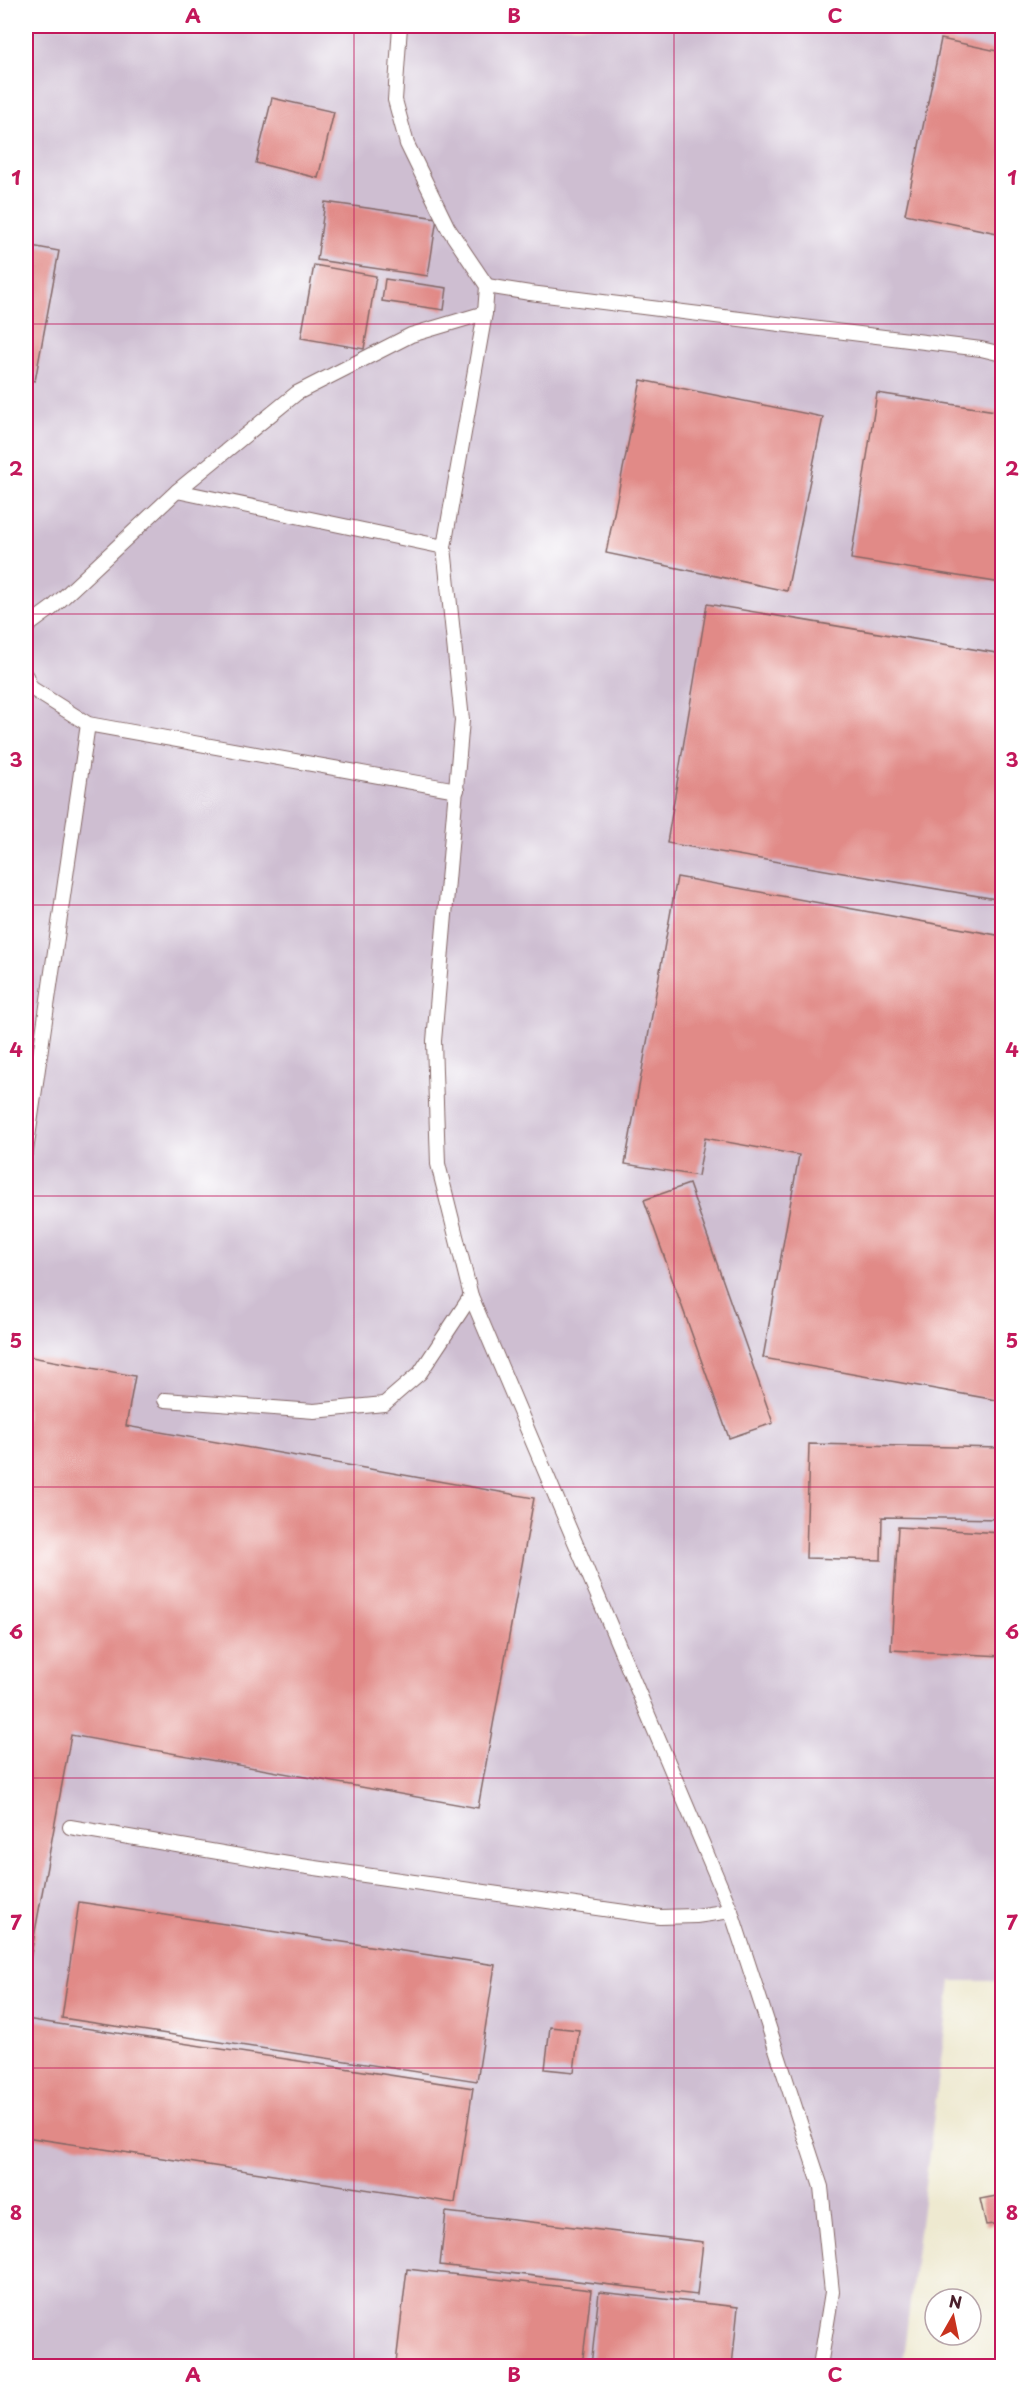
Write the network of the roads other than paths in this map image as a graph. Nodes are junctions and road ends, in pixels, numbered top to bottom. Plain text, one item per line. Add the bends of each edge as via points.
1 (400, 26) edge
2 (487, 286) junction
3 (485, 313) junction
4 (1002, 354) edge
5 (177, 491) junction
6 (444, 547) junction
7 (26, 627) edge
8 (26, 676) edge
9 (88, 724) junction
10 (457, 790) junction
11 (26, 1151) edge
12 (471, 1296) junction
13 (165, 1400) dead end
14 (70, 1827) dead end
15 (731, 1911) junction
16 (820, 2367) edge

1 - 2 lane via 395,100 407,144 448,228
2 - 3 lane
2 - 4 lane
3 - 5 lane via 411,335 297,393
3 - 6 lane
5 - 6 lane
5 - 7 lane via 52,608
6 - 10 lane via 462,720
8 - 9 lane via 32,688
9 - 10 lane
9 - 11 lane
10 - 12 lane via 434,1052 438,1164
12 - 13 lane via 420,1373 384,1404 314,1411
12 - 15 lane
14 - 15 lane via 294,1865 660,1917
15 - 16 lane via 821,2187 832,2292

